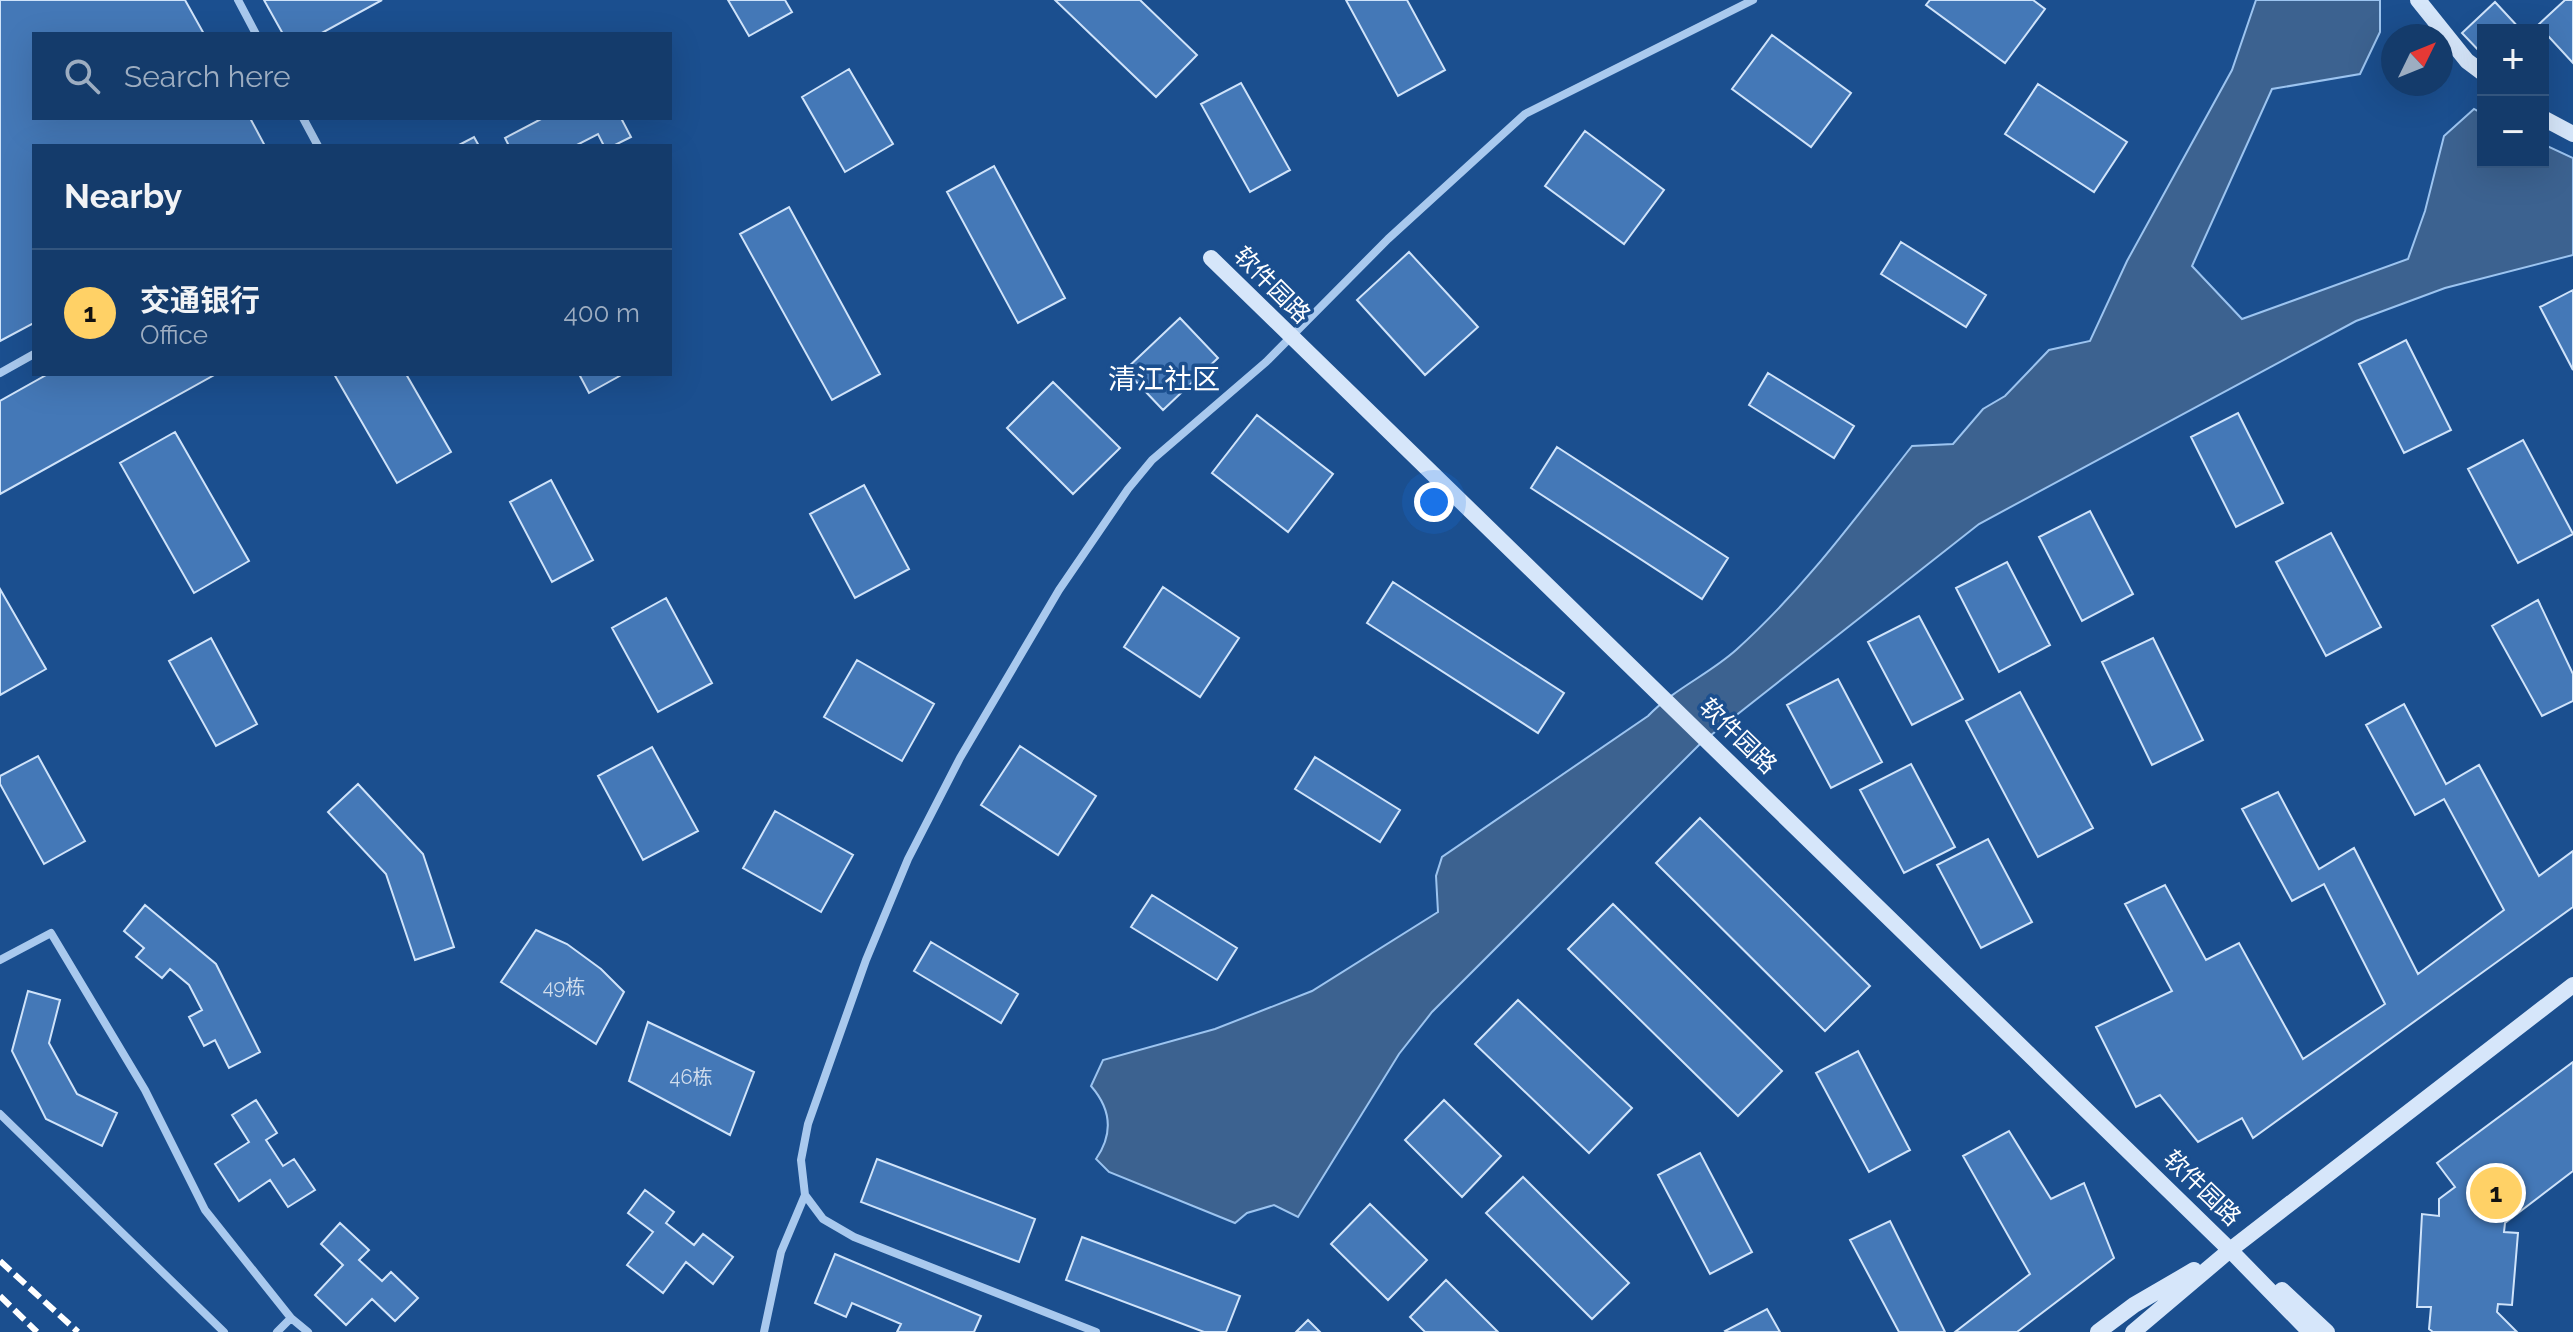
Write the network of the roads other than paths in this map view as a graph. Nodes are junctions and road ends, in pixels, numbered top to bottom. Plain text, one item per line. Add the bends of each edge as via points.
1 (238, 0) edge
2 (1753, 0) edge
3 (2418, 0) edge
4 (255, 32) edge
5 (2477, 68) edge
6 (304, 120) edge
7 (2549, 121) edge
8 (2573, 134) edge
9 (317, 144) edge
10 (1211, 258) dead end
11 (1289, 336) junction
12 (32, 355) edge
13 (0, 373) edge
14 (0, 960) edge
15 (2573, 985) edge
16 (0, 1114) edge
17 (805, 1195) junction
18 (2230, 1250) junction
19 (291, 1318) junction
20 (224, 1332) edge
21 (277, 1332) edge
22 (308, 1332) edge
23 (764, 1332) edge
24 (1096, 1332) edge
25 (2098, 1332) edge
26 (2133, 1332) edge
27 (2310, 1332) edge
28 (2327, 1332) edge

1 - 4 street
2 - 11 street via 1525,114
3 - 5 main road
6 - 9 street
7 - 8 main road
10 - 11 main road, 软件园路
11 - 17 street via 1152,460 1128,489 1059,590 960,758 908,859 866,960 808,1124 801,1160
11 - 18 main road, 软件园路
12 - 13 street
14 - 19 street via 51,933 145,1090 205,1210
15 - 18 main road
16 - 20 street
17 - 23 street via 781,1252
17 - 24 street via 823,1219 854,1237
18 - 25 main road
18 - 26 main road
18 - 27 main road
18 - 28 main road
19 - 21 street
19 - 22 street

